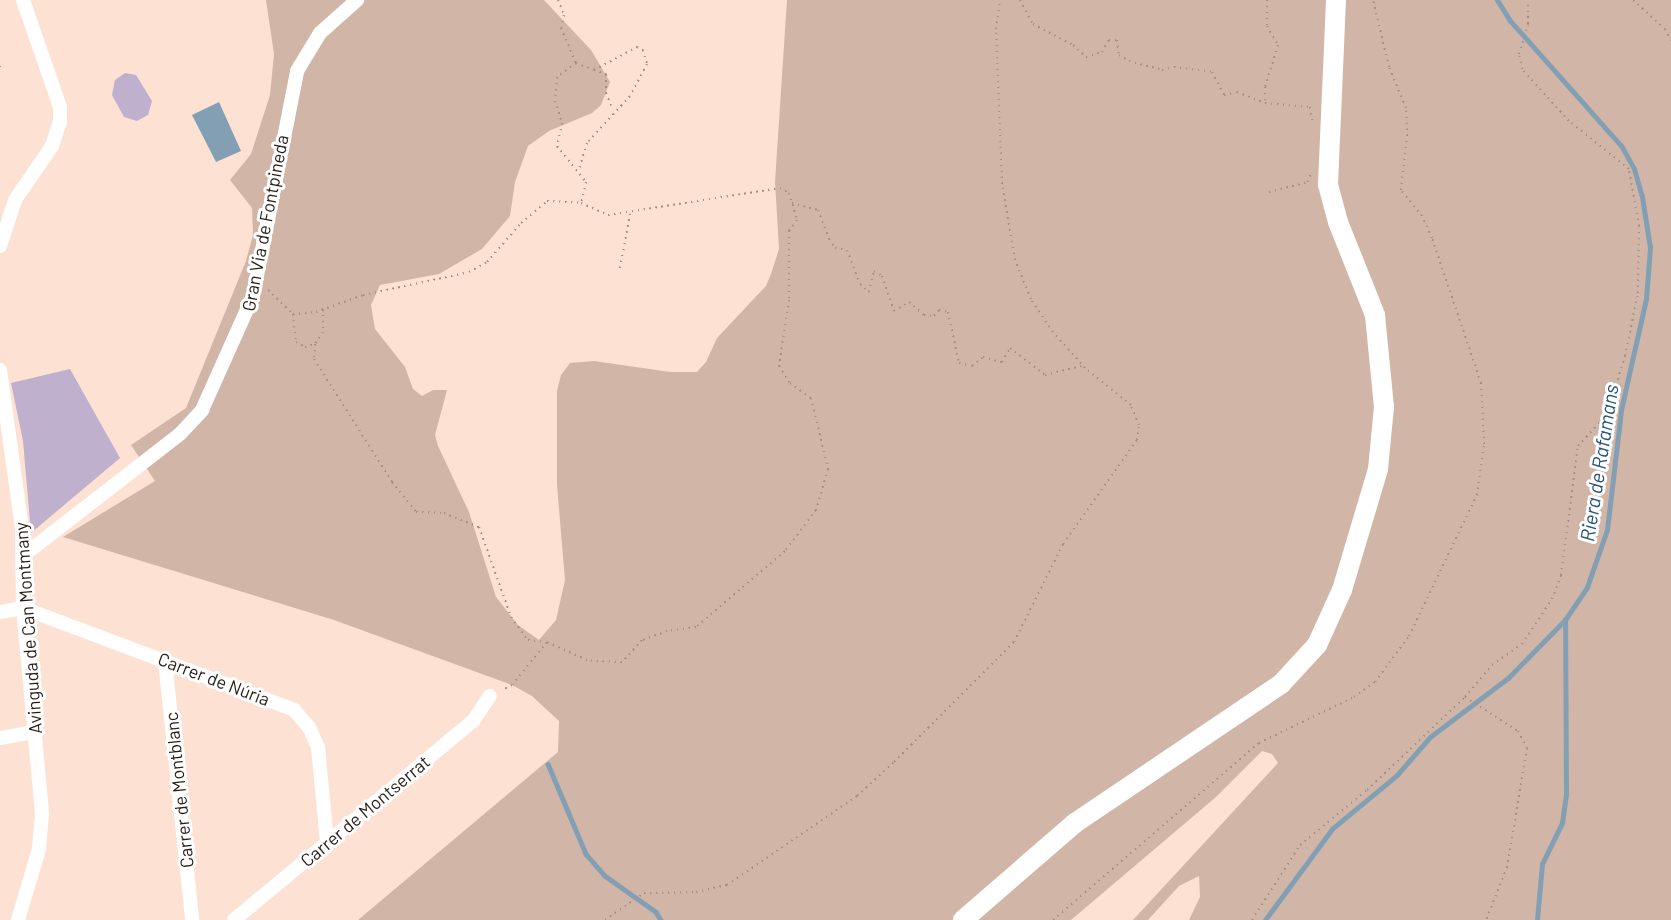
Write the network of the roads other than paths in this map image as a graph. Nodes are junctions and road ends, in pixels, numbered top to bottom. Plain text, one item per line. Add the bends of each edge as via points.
1 (23, 0) edge
2 (357, 0) edge
3 (1336, 0) edge
4 (0, 246) edge
5 (0, 370) edge
6 (24, 555) junction
7 (23, 608) junction
8 (0, 612) edge
9 (165, 661) junction
10 (490, 696) road end
11 (34, 732) junction
12 (0, 738) edge
13 (327, 843) junction
14 (18, 920) edge
15 (192, 920) edge
16 (234, 920) edge
17 (963, 920) edge

1 - 4 street via 60,107 60,122 51,146 15,200
2 - 6 street, Gran Via de Fontpineda via 320,33 295,77 256,282 244,323 192,423
3 - 17 main road via 1328,184 1338,222 1375,315 1384,407 1378,469 1338,600 1317,645 1281,684 1075,823
5 - 6 street, Avinguda de Can Montmany
6 - 7 street, Avinguda de Can Montmany
7 - 8 street
7 - 9 street, Carrer de Núria
7 - 11 street, Avinguda de Can Montmany
9 - 13 street, Carrer de Núria via 294,710 309,727 318,747
9 - 15 street, Carrer de Montblanc
10 - 13 street, Carrer de Montserrat via 473,721
11 - 12 street
11 - 14 street, Avinguda de Can Montmany via 41,832
13 - 16 street, Carrer de Montserrat

